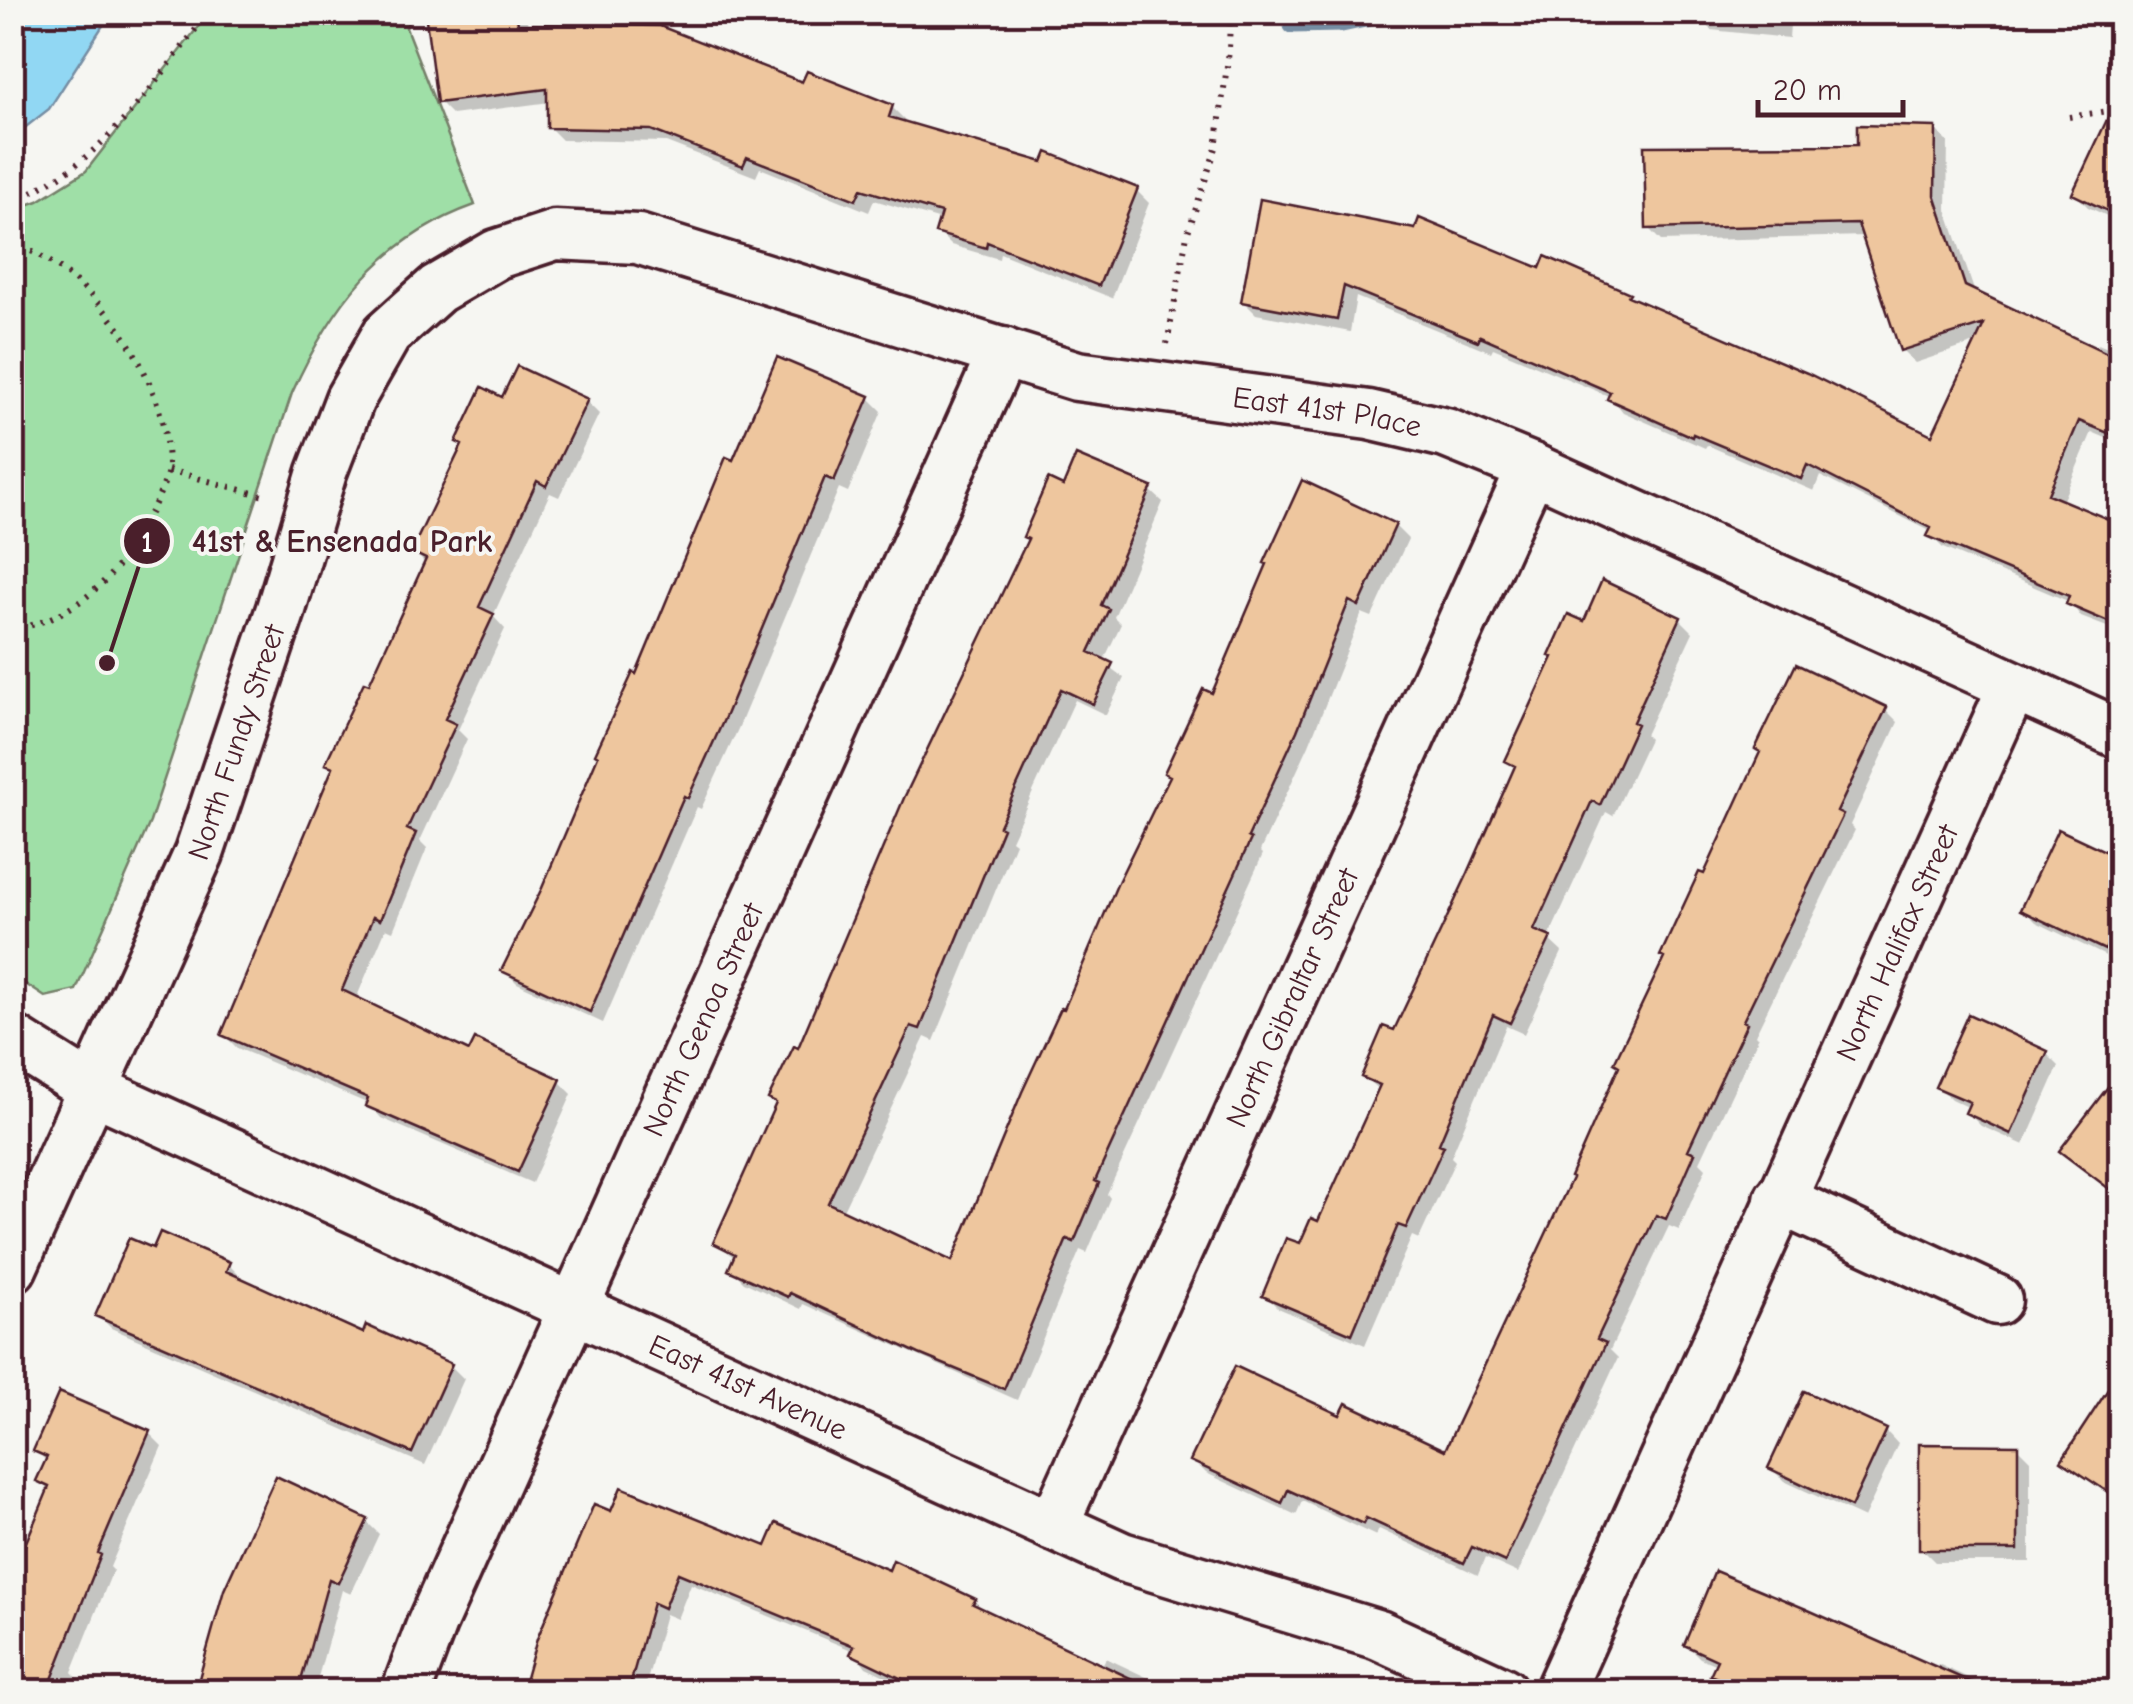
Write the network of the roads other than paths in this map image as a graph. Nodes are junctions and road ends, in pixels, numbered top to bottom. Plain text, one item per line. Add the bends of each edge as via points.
1 (497, 254) joint
2 (1003, 352) junction
3 (1532, 468) junction
4 (2013, 686) junction
5 (2120, 734) edge
6 (12, 1038) edge
7 (92, 1089) junction
8 (1779, 1199) junction
9 (12, 1268) edge
10 (1998, 1300) dead end
11 (574, 1307) junction
12 (1053, 1526) junction
13 (406, 1692) edge
14 (1504, 1692) edge
15 (1558, 1692) edge

1 - 2 street, East 41st Place via 555,235 638,239
1 - 7 street, North Fundy Street via 436,288 387,334 350,400 199,854
2 - 3 street, East 41st Place via 1077,376 1369,416 1446,433
2 - 11 street, North Genoa Street
3 - 4 street, East 41st Place
3 - 12 street, North Gibraltar Street
4 - 5 street, East 41st Place
4 - 8 street, North Halifax Street
6 - 7 street, East 41st Avenue
7 - 9 street, North Fundy Street
7 - 11 street, East 41st Avenue
8 - 10 street
8 - 15 street, North Halifax Street
11 - 12 street, East 41st Avenue
11 - 13 street, North Genoa Street
12 - 14 street, East 41st Avenue via 1122,1557 1379,1635

